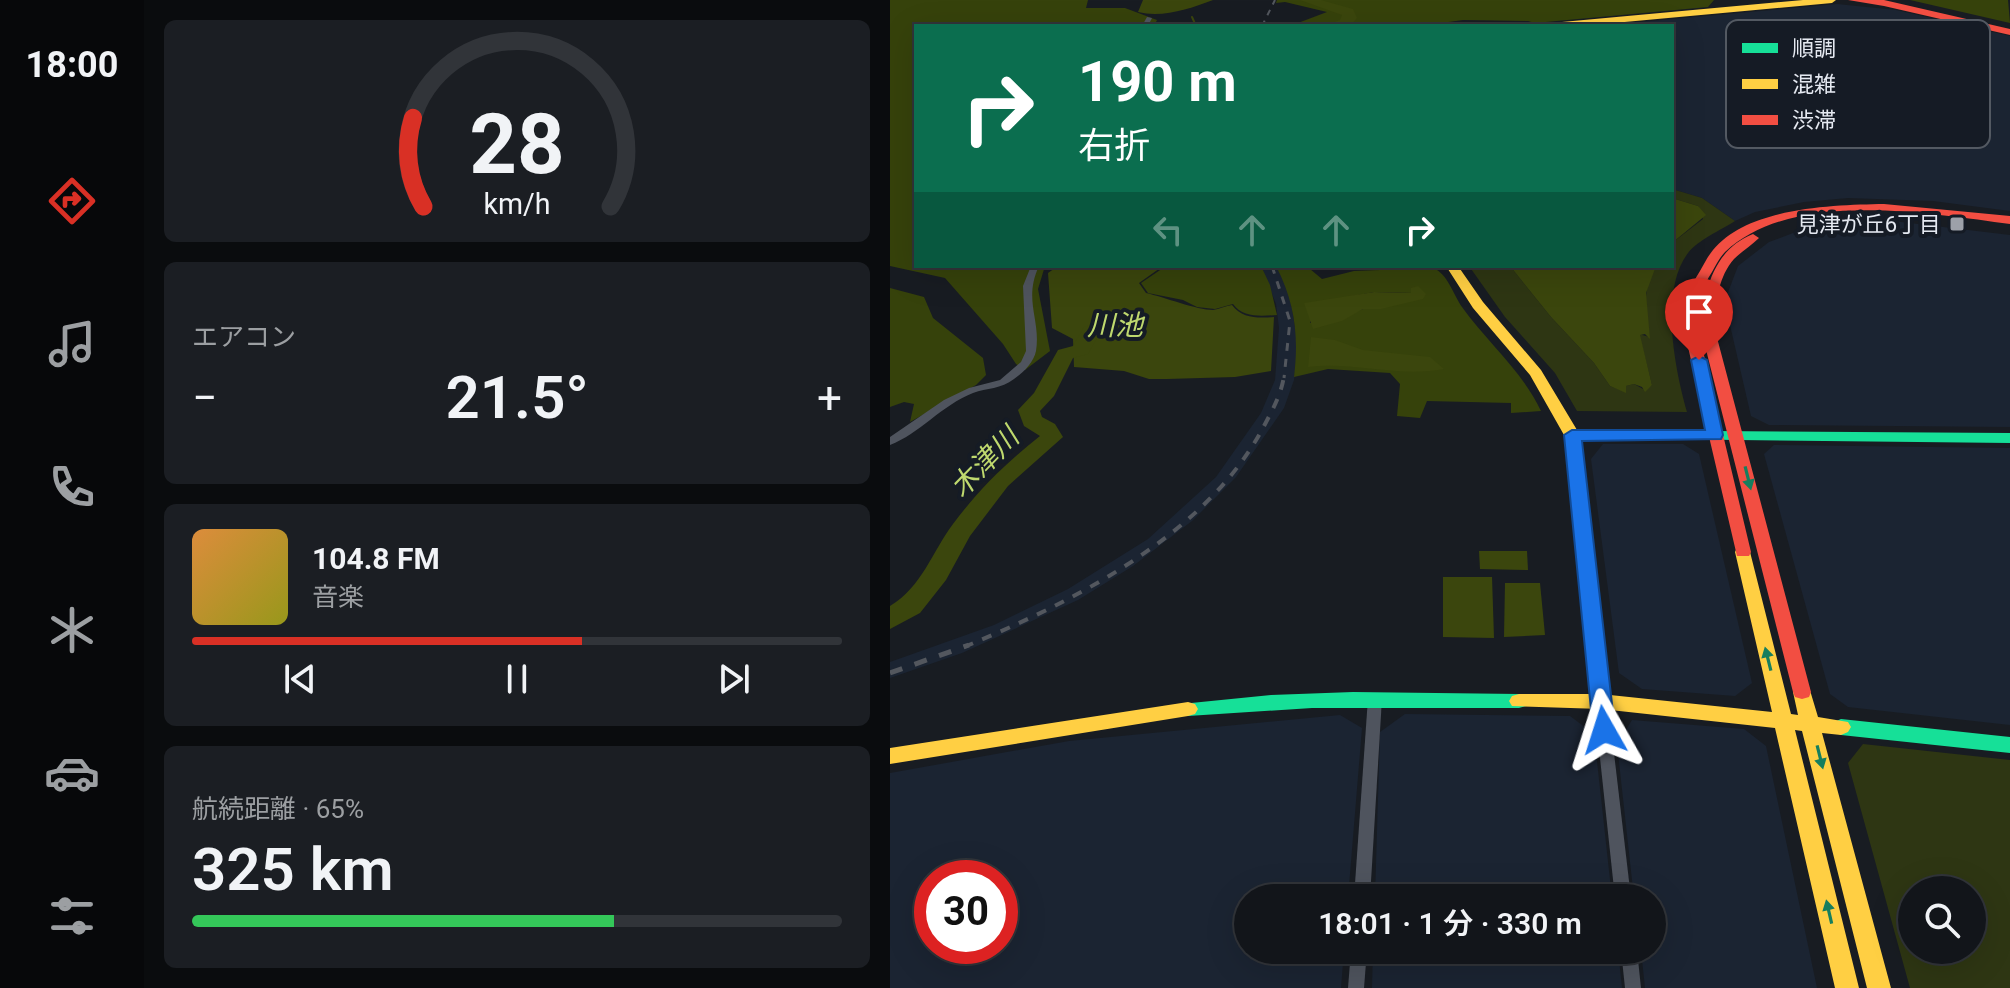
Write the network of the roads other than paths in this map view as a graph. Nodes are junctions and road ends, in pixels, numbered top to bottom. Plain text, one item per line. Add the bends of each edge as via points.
1 (1832, 0) edge
2 (1852, 0) edge
3 (1149, 18) dead end
4 (1958, 20) edge
5 (1146, 24) edge
6 (1573, 24) edge
7 (1990, 27) edge
8 (2010, 32) edge
9 (2010, 220) edge
10 (2010, 227) edge
11 (1034, 268) edge
12 (1453, 268) edge
13 (1572, 435) junction
14 (1715, 435) junction
15 (1737, 435) junction
16 (2010, 438) edge
17 (890, 442) edge
18 (1375, 698) junction
19 (1601, 702) junction
20 (1783, 719) junction
21 (1812, 723) junction
22 (2010, 745) edge
23 (890, 756) edge
24 (1363, 884) edge
25 (1621, 884) edge
26 (1358, 964) edge
27 (1630, 964) edge
28 (1356, 988) edge
29 (1633, 988) edge
30 (1847, 988) edge
31 (1879, 988) edge

1 - 6 street
2 - 4 street
3 - 5 street
7 - 8 street
9 - 14 street via 1901,207 1828,208 1774,219 1728,240 1699,273 1689,311
10 - 15 street via 1901,214 1836,215 1780,226 1741,244 1713,275 1707,312
11 - 17 street via 1029,277 1027,361 1004,382 938,407
12 - 13 street via 1533,369
13 - 14 street
13 - 19 street
14 - 15 street
20 -> 14 street
15 - 16 street
15 -> 21 street
18 - 19 street
18 - 23 street via 1240,703 1130,716
18 - 24 street
19 - 20 street
19 - 25 street
20 - 21 street
30 -> 20 street
21 - 22 street
21 -> 31 street
26 - 28 street
27 - 29 street

